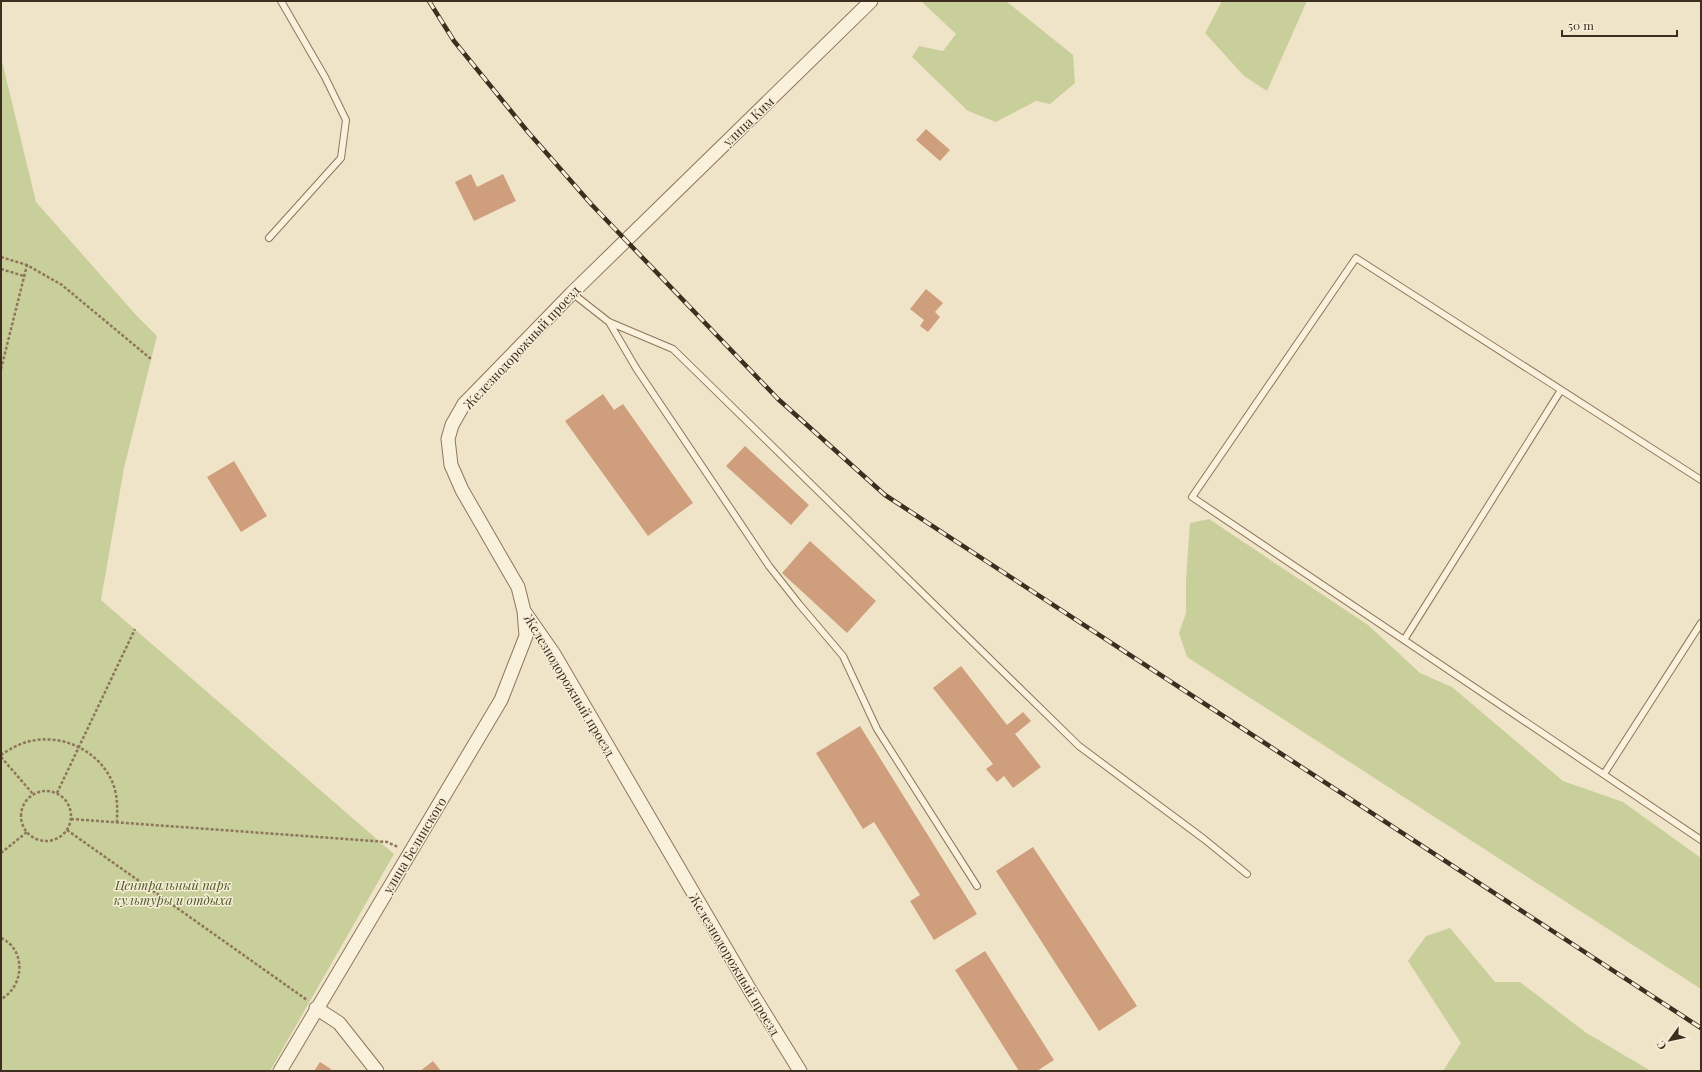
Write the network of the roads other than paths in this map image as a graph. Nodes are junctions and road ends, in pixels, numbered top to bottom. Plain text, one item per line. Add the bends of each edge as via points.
1 (281, 1) edge
2 (871, 1) edge
3 (269, 238) dead end
4 (625, 241) joint
5 (572, 293) junction
6 (609, 322) junction
7 (1561, 390) junction
8 (1701, 480) edge
9 (524, 611) junction
10 (1701, 623) edge
11 (1404, 640) junction
12 (1604, 774) junction
13 (1701, 840) edge
14 (1247, 874) dead end
15 (977, 886) dead end
16 (316, 1008) junction
17 (280, 1071) edge
18 (377, 1071) edge
19 (800, 1071) edge

1 - 3 lane via 325,77 346,120 342,158
2 - 4 street, улица Ким
4 - 5 street, Железнодорожный проезд
5 - 6 lane
5 - 9 street, Железнодорожный проезд via 464,404 452,424 448,438 451,465 462,490 518,588
6 - 14 lane via 673,349 1079,746
6 - 15 lane via 636,368 769,566 843,656 877,729
7 - 8 lane
7 - 11 lane
7 - 11 lane via 1356,258 1192,497
9 - 16 street, улица Белинского via 526,636 501,700
9 - 19 street, Железнодорожный проезд via 554,654
10 - 12 lane
11 - 12 lane
12 - 13 lane
16 - 17 street, улица Белинского
16 - 18 street via 339,1023

